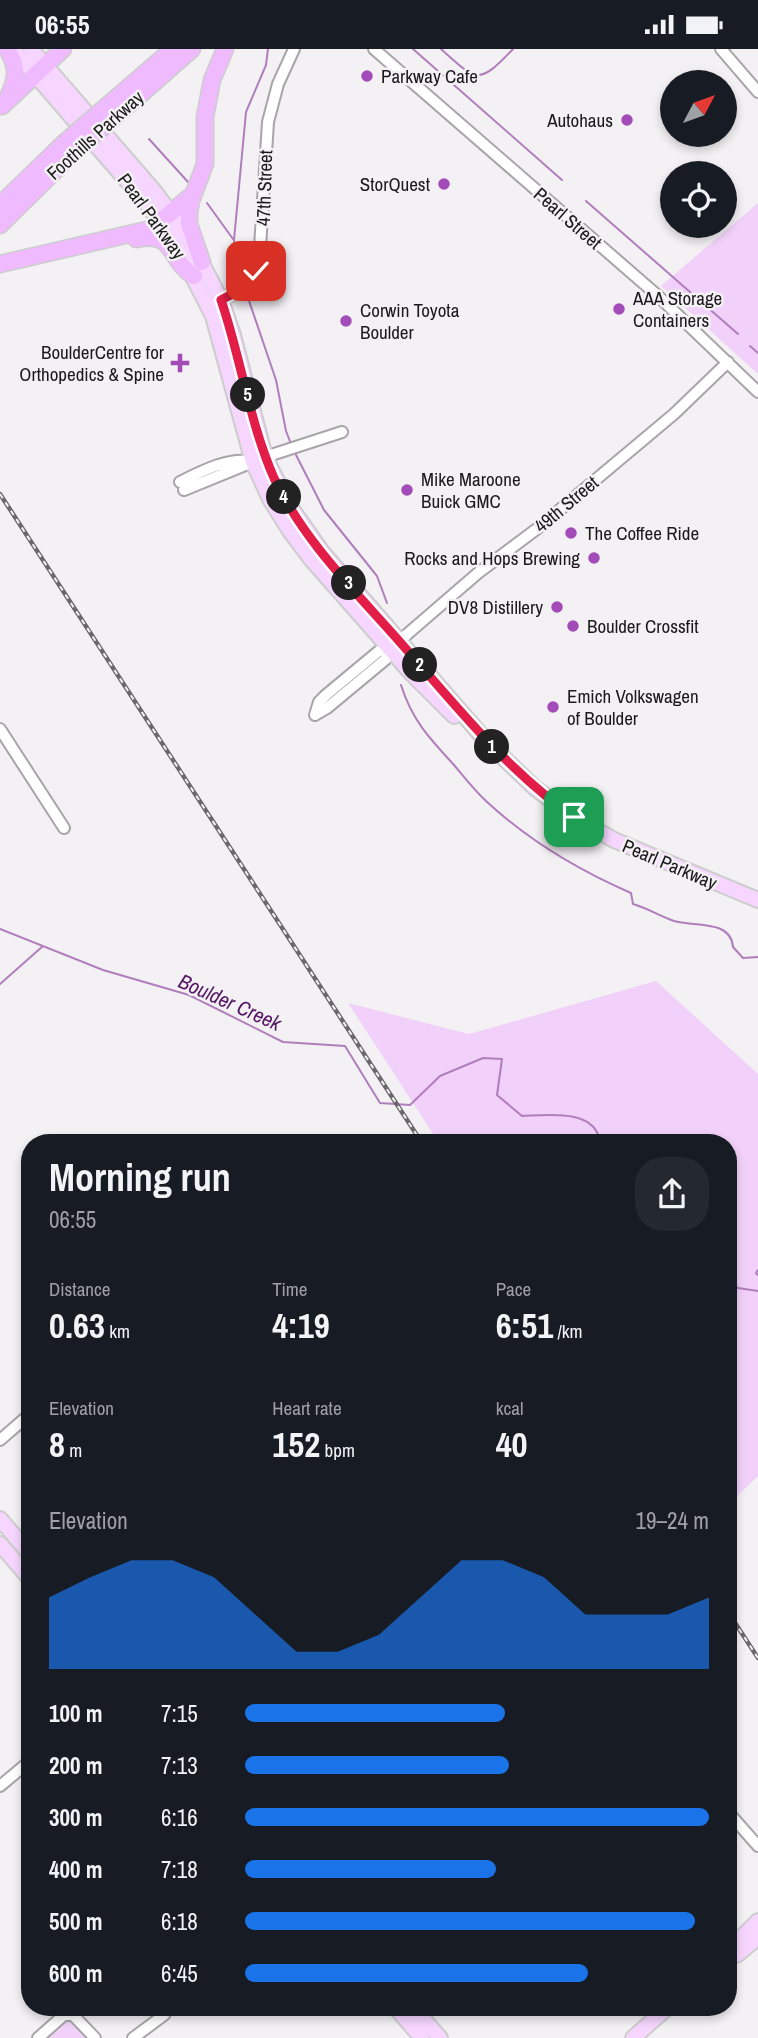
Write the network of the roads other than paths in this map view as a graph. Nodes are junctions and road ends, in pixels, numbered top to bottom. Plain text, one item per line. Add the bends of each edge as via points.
1 (6, 49) edge
2 (13, 49) edge
3 (31, 49) edge
4 (63, 49) edge
5 (173, 49) edge
6 (192, 49) edge
7 (225, 49) edge
8 (294, 49) edge
9 (374, 49) edge
10 (721, 49) edge
11 (40, 69) junction
12 (757, 89) edge
13 (1, 107) edge
14 (111, 111) junction
15 (67, 150) junction
16 (194, 193) junction
17 (0, 205) edge
18 (167, 218) junction
19 (0, 225) edge
20 (75, 247) junction
21 (0, 264) edge
22 (198, 269) junction
23 (215, 303) junction
24 (729, 362) junction
25 (758, 392) edge
26 (342, 432) dead end
27 (259, 459) junction
28 (182, 486) dead end
29 (395, 645) junction
30 (0, 729) edge
31 (64, 828) dead end
32 (758, 900) edge
33 (21, 1422) edge
34 (0, 1440) edge
35 (0, 1518) edge
36 (21, 1543) edge
37 (0, 1544) edge
38 (21, 1568) edge
39 (21, 1768) edge
40 (0, 1786) edge
41 (737, 1822) edge
42 (758, 1846) edge
43 (758, 1921) edge
44 (758, 1937) edge
45 (737, 1942) edge
46 (737, 1954) edge
47 (63, 2016) edge
48 (74, 2016) edge
49 (163, 2016) edge
50 (403, 2016) edge
51 (421, 2016) edge
52 (658, 2016) edge
53 (137, 2037) edge
54 (38, 2038) edge
55 (95, 2038) edge
56 (422, 2038) edge
57 (440, 2038) edge
58 (634, 2038) edge

1 - 13 highway via 16,72
2 - 11 main road, Pearl Parkway
3 - 11 main road, Pearl Parkway
4 - 11 highway
5 - 14 highway, Foothills Parkway
6 - 14 highway, Foothills Parkway
7 - 16 highway via 212,80 205,117 205,164
8 - 23 street, 47th Street via 268,122 261,253 256,271 238,291
9 - 24 street, Pearl Street
10 - 12 street
11 - 13 highway
11 - 18 main road, Pearl Parkway
14 - 15 highway, Foothills Parkway, bridge
15 - 17 highway, Foothills Parkway
15 - 19 highway, Foothills Parkway
16 - 18 highway
16 - 22 highway via 189,218
18 - 20 highway via 151,229
18 - 22 main road, Pearl Parkway
20 - 21 highway
20 - 22 highway via 91,249 153,236 164,241 183,267
22 - 23 main road, Pearl Parkway
23 - 27 main road, Pearl Parkway via 233,335
24 - 25 street, Pearl Street
24 - 29 street, 49th Street via 628,453
26 - 27 street
27 - 28 street
27 - 29 main road, Pearl Parkway via 270,499 296,540
29 - 29 street via 379,651 343,680 319,702 315,715 386,659
29 - 32 main road, Pearl Parkway via 535,788 594,829 638,852
30 - 31 street
33 - 34 street
35 - 36 main road
37 - 38 main road
39 - 40 street
41 - 42 street
43 - 45 main road
44 - 46 main road
47 - 54 street
48 - 55 street
49 - 53 street
50 - 56 main road
51 - 57 main road
52 - 58 main road

